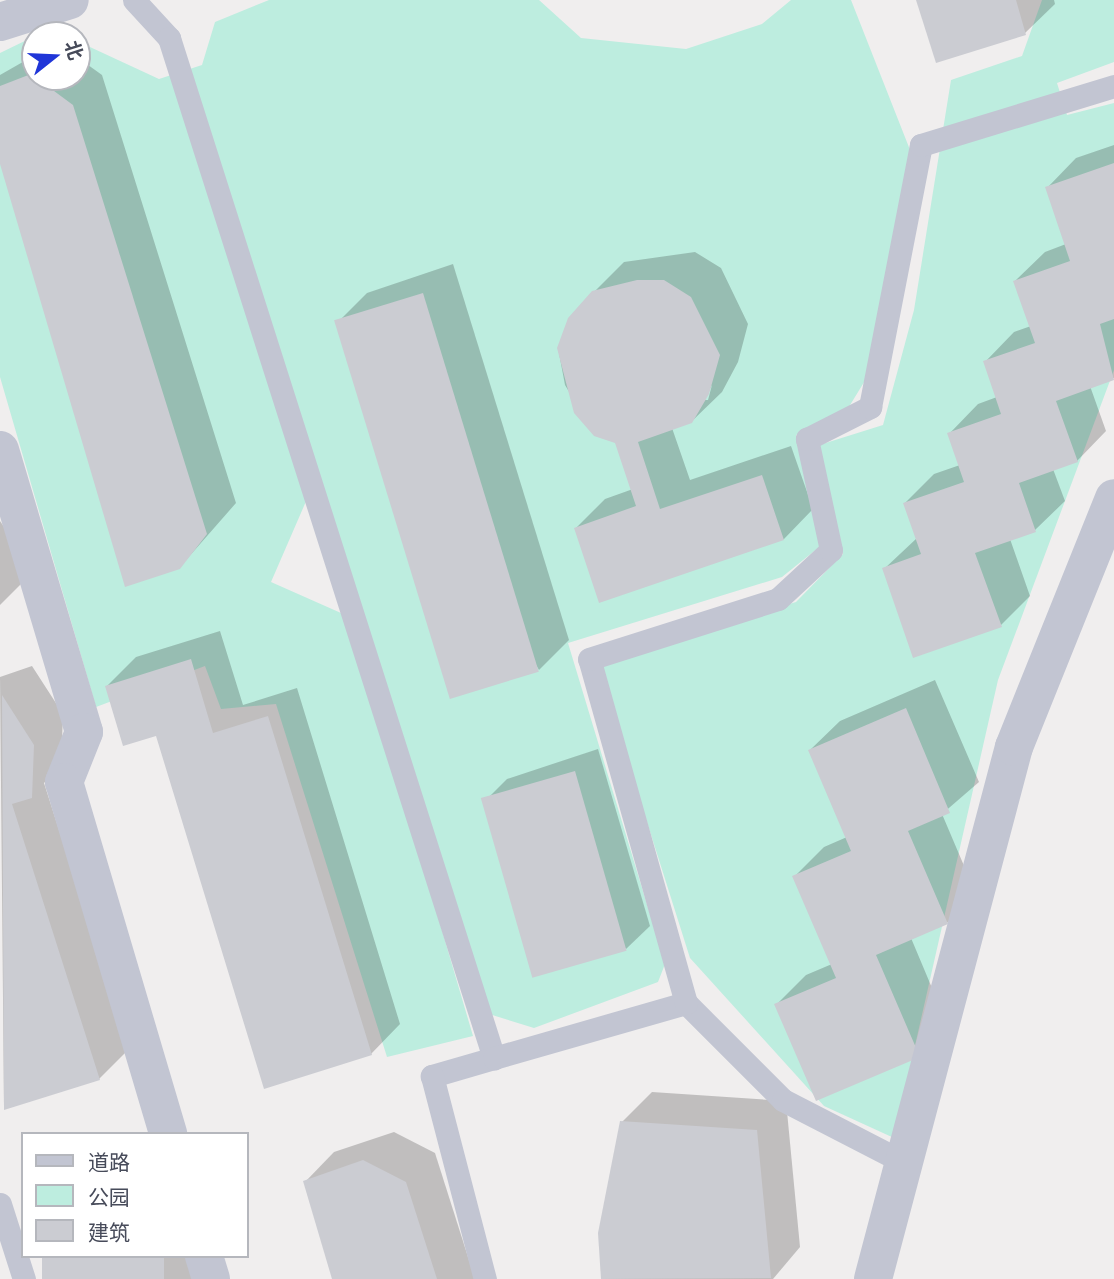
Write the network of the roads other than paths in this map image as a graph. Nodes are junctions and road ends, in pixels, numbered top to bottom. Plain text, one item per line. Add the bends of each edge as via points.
1 (70, 0) edge
2 (134, 0) edge
3 (0, 22) edge
4 (1114, 86) edge
5 (0, 450) edge
6 (1114, 498) edge
7 (686, 1003) junction
8 (494, 1058) junction
9 (167, 1132) edge
10 (905, 1163) junction
11 (0, 1204) edge
12 (205, 1258) edge
13 (24, 1279) edge
14 (211, 1279) edge
15 (485, 1279) edge
16 (873, 1279) edge

1 - 3 street
2 - 8 lane via 169,38
4 - 7 lane via 921,145 870,407 853,421 807,439 831,550 778,599 589,659
5 - 9 street via 84,732 64,782
6 - 10 street via 1014,747
7 - 8 lane
7 - 10 lane via 783,1100
8 - 15 lane via 432,1076
10 - 16 street
11 - 13 lane
12 - 14 street

